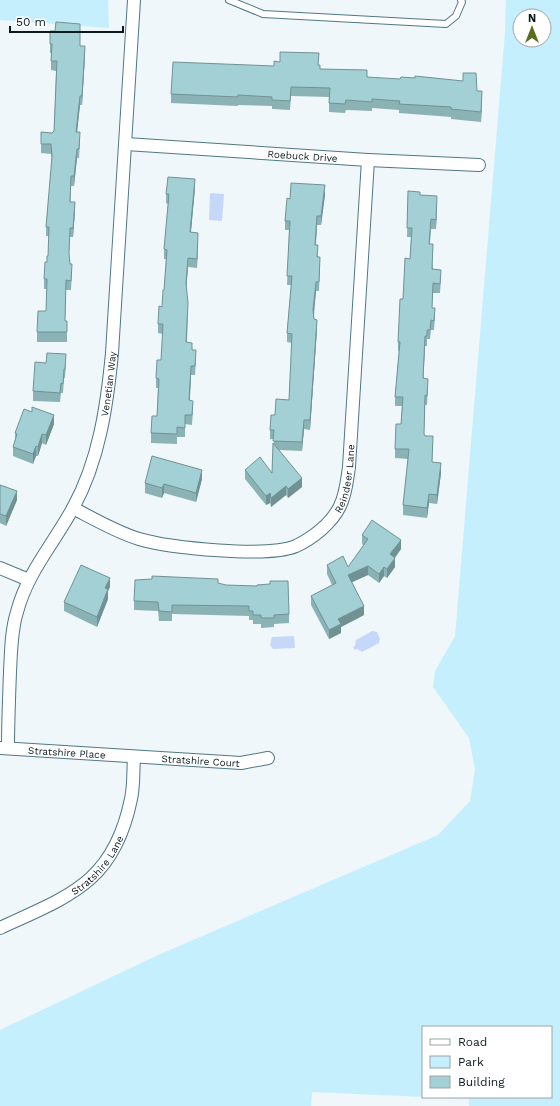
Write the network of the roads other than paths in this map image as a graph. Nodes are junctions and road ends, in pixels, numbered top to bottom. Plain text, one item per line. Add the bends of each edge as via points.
1 (134, 0) edge
2 (229, 0) edge
3 (461, 0) edge
4 (126, 144) junction
5 (368, 160) junction
6 (479, 165) dead end
7 (73, 508) junction
8 (0, 568) edge
9 (29, 580) junction
10 (4, 748) edge
11 (134, 757) junction
12 (268, 758) dead end
13 (0, 928) edge

1 - 4 street, Venetian Way
2 - 3 lane via 263,14 446,24 456,16
4 - 5 street, Roebuck Drive
4 - 7 street, Venetian Way via 108,395 100,436 88,476
5 - 6 street, Roebuck Drive
5 - 7 street, Reindeer Lane via 349,467 340,506 323,528 295,546 262,552 186,547 139,539
7 - 9 street, Venetian Way
8 - 9 street
9 - 10 street, Venetian Way via 16,612
10 - 11 street, Stratshire Place
11 - 12 street, Stratshire Court via 241,763
11 - 13 street, Stratshire Lane via 131,798 124,828 110,858 88,882 62,899

